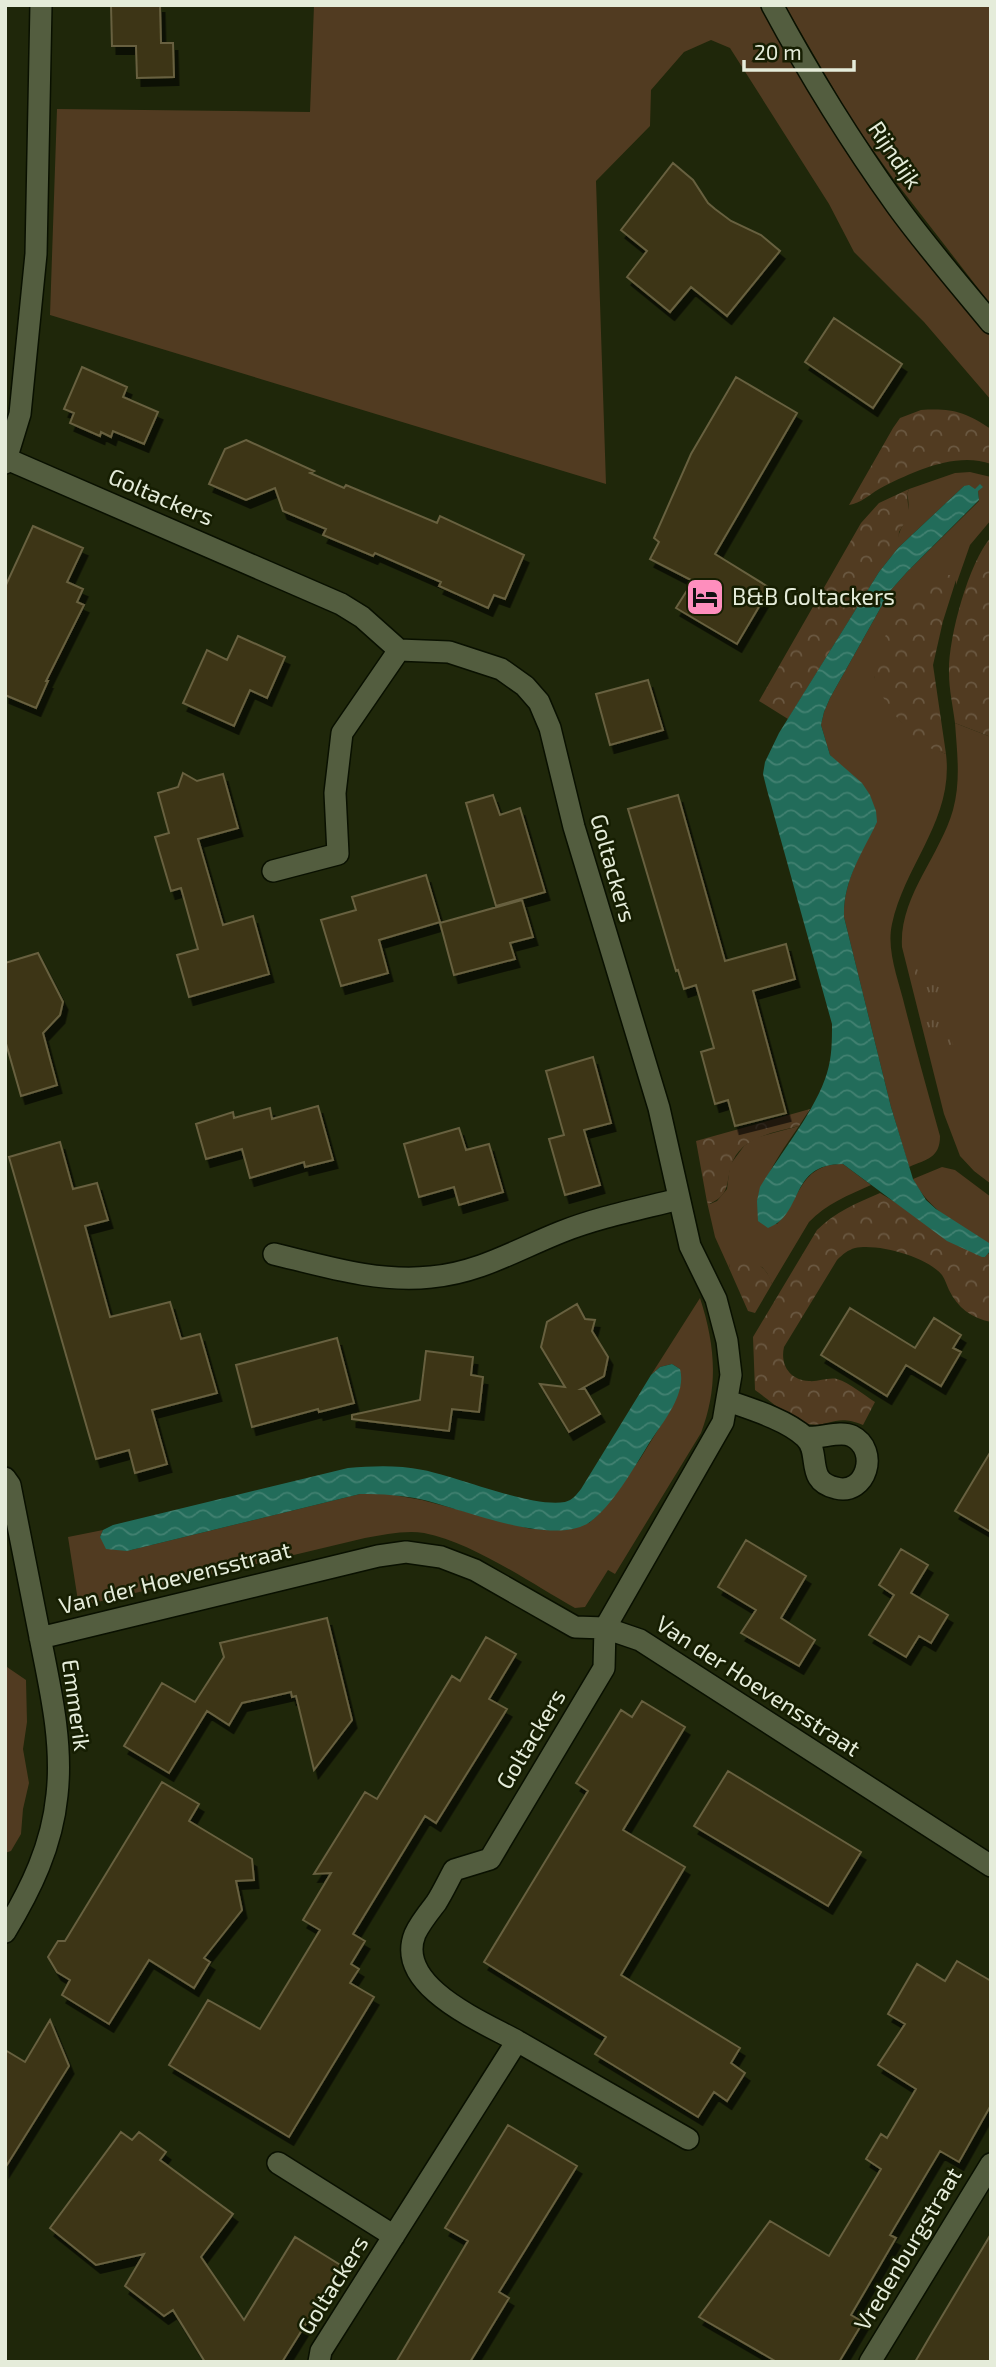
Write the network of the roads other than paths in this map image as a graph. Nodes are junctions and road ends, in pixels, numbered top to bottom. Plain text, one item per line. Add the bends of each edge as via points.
1 (41, 5) edge
2 (772, 5) edge
3 (991, 323) edge
4 (6, 461) edge
5 (399, 650) junction
6 (272, 871) dead end
7 (679, 1199) junction
8 (274, 1254) dead end
9 (728, 1401) junction
10 (805, 1437) dead end
11 (5, 1478) edge
12 (605, 1628) junction
13 (40, 1638) junction
14 (991, 1866) edge
15 (5, 1933) edge
16 (517, 2041) junction
17 (688, 2139) dead end
18 (278, 2163) dead end
19 (991, 2164) edge
20 (394, 2236) junction
21 (319, 2362) edge
22 (870, 2362) edge

1 - 4 street via 36,254 20,414
2 - 3 street, Rijndijk via 868,164
4 - 5 street, Goltackers via 341,604
5 - 6 street via 342,733 335,793 338,854
5 - 7 street, Goltackers via 449,652 501,669 526,686 538,702 550,728 574,827 659,1108
7 - 8 street via 563,1232 446,1276 379,1276
7 - 9 street, Goltackers via 690,1246 722,1318 731,1375
9 - 10 street via 763,1413
9 - 12 street, Goltackers via 711,1446
11 - 13 street, Emmerik
12 - 13 street, Van der Hoevensstraat via 575,1627 475,1570 441,1557 406,1552
12 - 14 street, Van der Hoevensstraat via 640,1640
12 - 16 street, Goltackers via 604,1668 490,1859 454,1870 414,1935 413,1954 428,1987 444,2001
13 - 15 street, Emmerik via 52,1699 57,1794 41,1863
16 - 17 street, Goltackers
16 - 20 street, Goltackers
18 - 20 street, Goltackers
19 - 22 street, Vredenburgstraat
20 - 21 street, Goltackers via 321,2351

